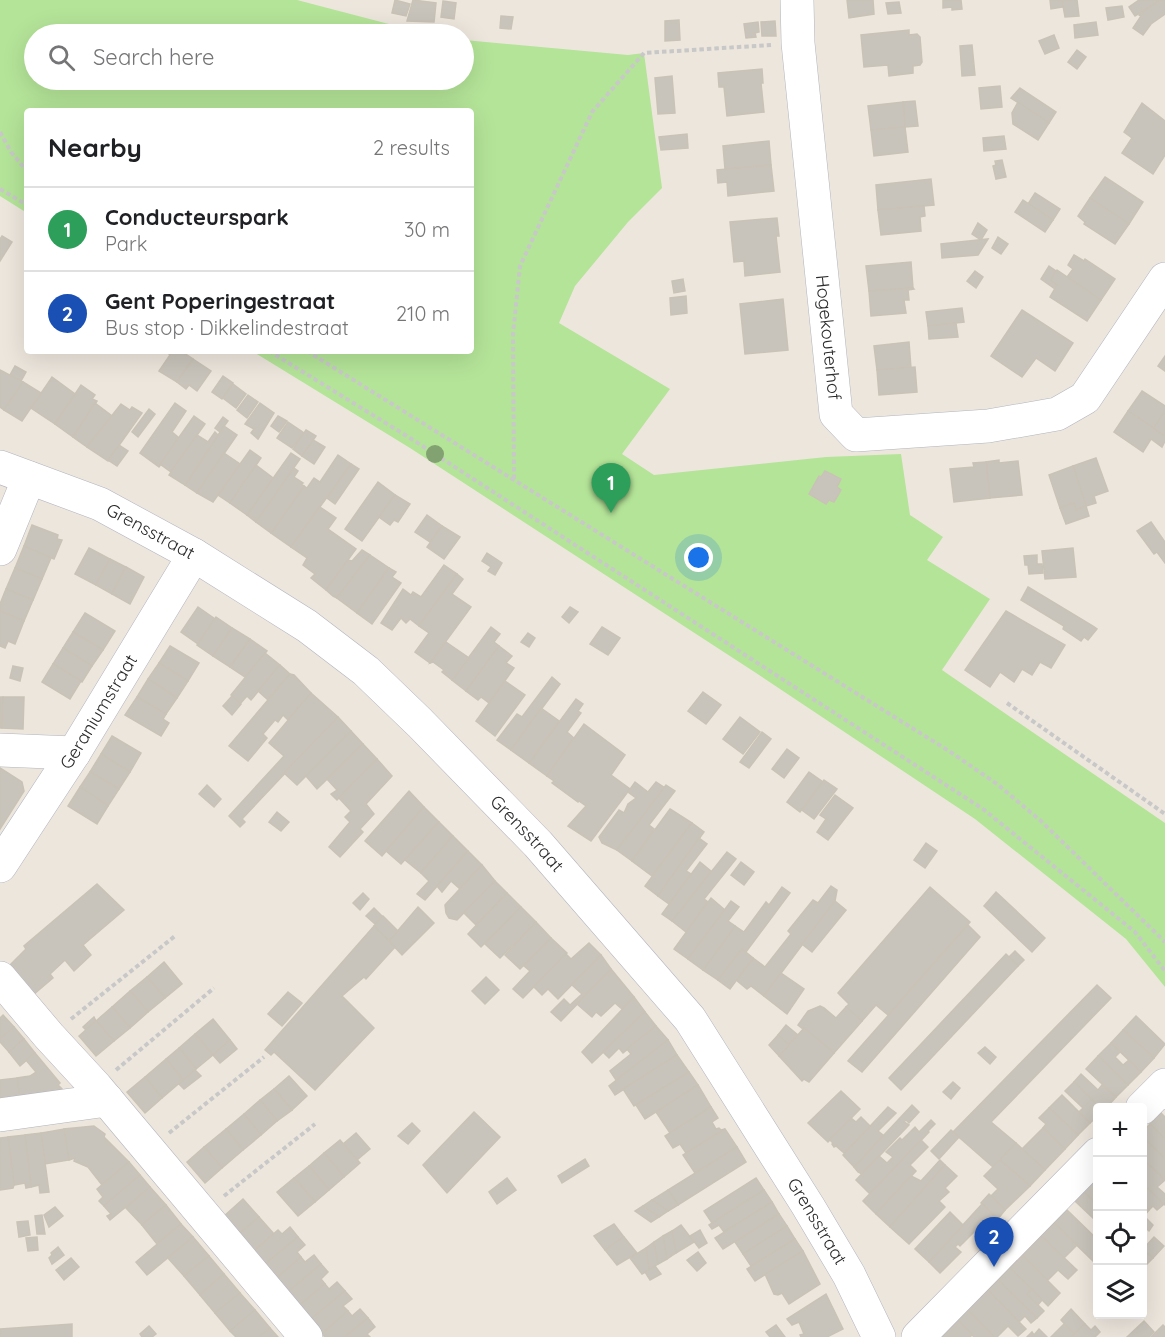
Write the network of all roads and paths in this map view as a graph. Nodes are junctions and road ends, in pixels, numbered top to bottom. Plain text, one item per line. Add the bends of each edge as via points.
1 (797, 0) edge
2 (798, 43) junction
3 (0, 132) edge
4 (24, 167) edge
5 (0, 189) edge
6 (24, 203) edge
7 (1165, 279) edge
8 (274, 354) edge
9 (312, 354) edge
10 (14, 473) edge
11 (514, 479) junction
12 (0, 549) edge
13 (194, 555) junction
14 (1006, 703) dead end
15 (0, 750) edge
16 (74, 753) junction
17 (1165, 814) edge
18 (0, 866) edge
19 (175, 936) dead end
20 (1165, 942) edge
21 (1165, 971) edge
22 (0, 978) edge
23 (214, 988) dead end
24 (49, 1036) junction
25 (264, 1058) dead end
26 (1165, 1085) edge
27 (101, 1093) junction
28 (1147, 1104) edge
29 (0, 1115) edge
30 (315, 1124) dead end
31 (148, 1150) junction
32 (1095, 1157) edge
33 (201, 1214) junction
34 (306, 1337) edge
35 (879, 1337) edge
36 (918, 1337) edge

1 - 2 street, Hogekouterhof
2 - 7 street, Hogekouterhof via 836,414 856,435 988,426 1058,414 1085,398
2 - 11 path via 644,53 592,112 520,267 513,334
3 - 4 path
5 - 6 path
8 - 21 path via 983,809 1135,932
9 - 11 path
10 - 12 street, Grensstraat
10 - 13 street, Grensstraat via 100,504
11 - 20 path via 997,784 1041,821
13 - 16 street, Geraniumstraat
13 - 35 street, Grensstraat via 307,626 366,671 538,844 690,1019 843,1265
14 - 17 path
15 - 16 street
16 - 18 street, Geraniumstraat
19 - 24 path
22 - 24 street
23 - 27 path
24 - 27 street
25 - 31 path
26 - 28 street
27 - 29 street
27 - 31 street
30 - 33 path
31 - 33 street
32 - 36 street
33 - 34 street

